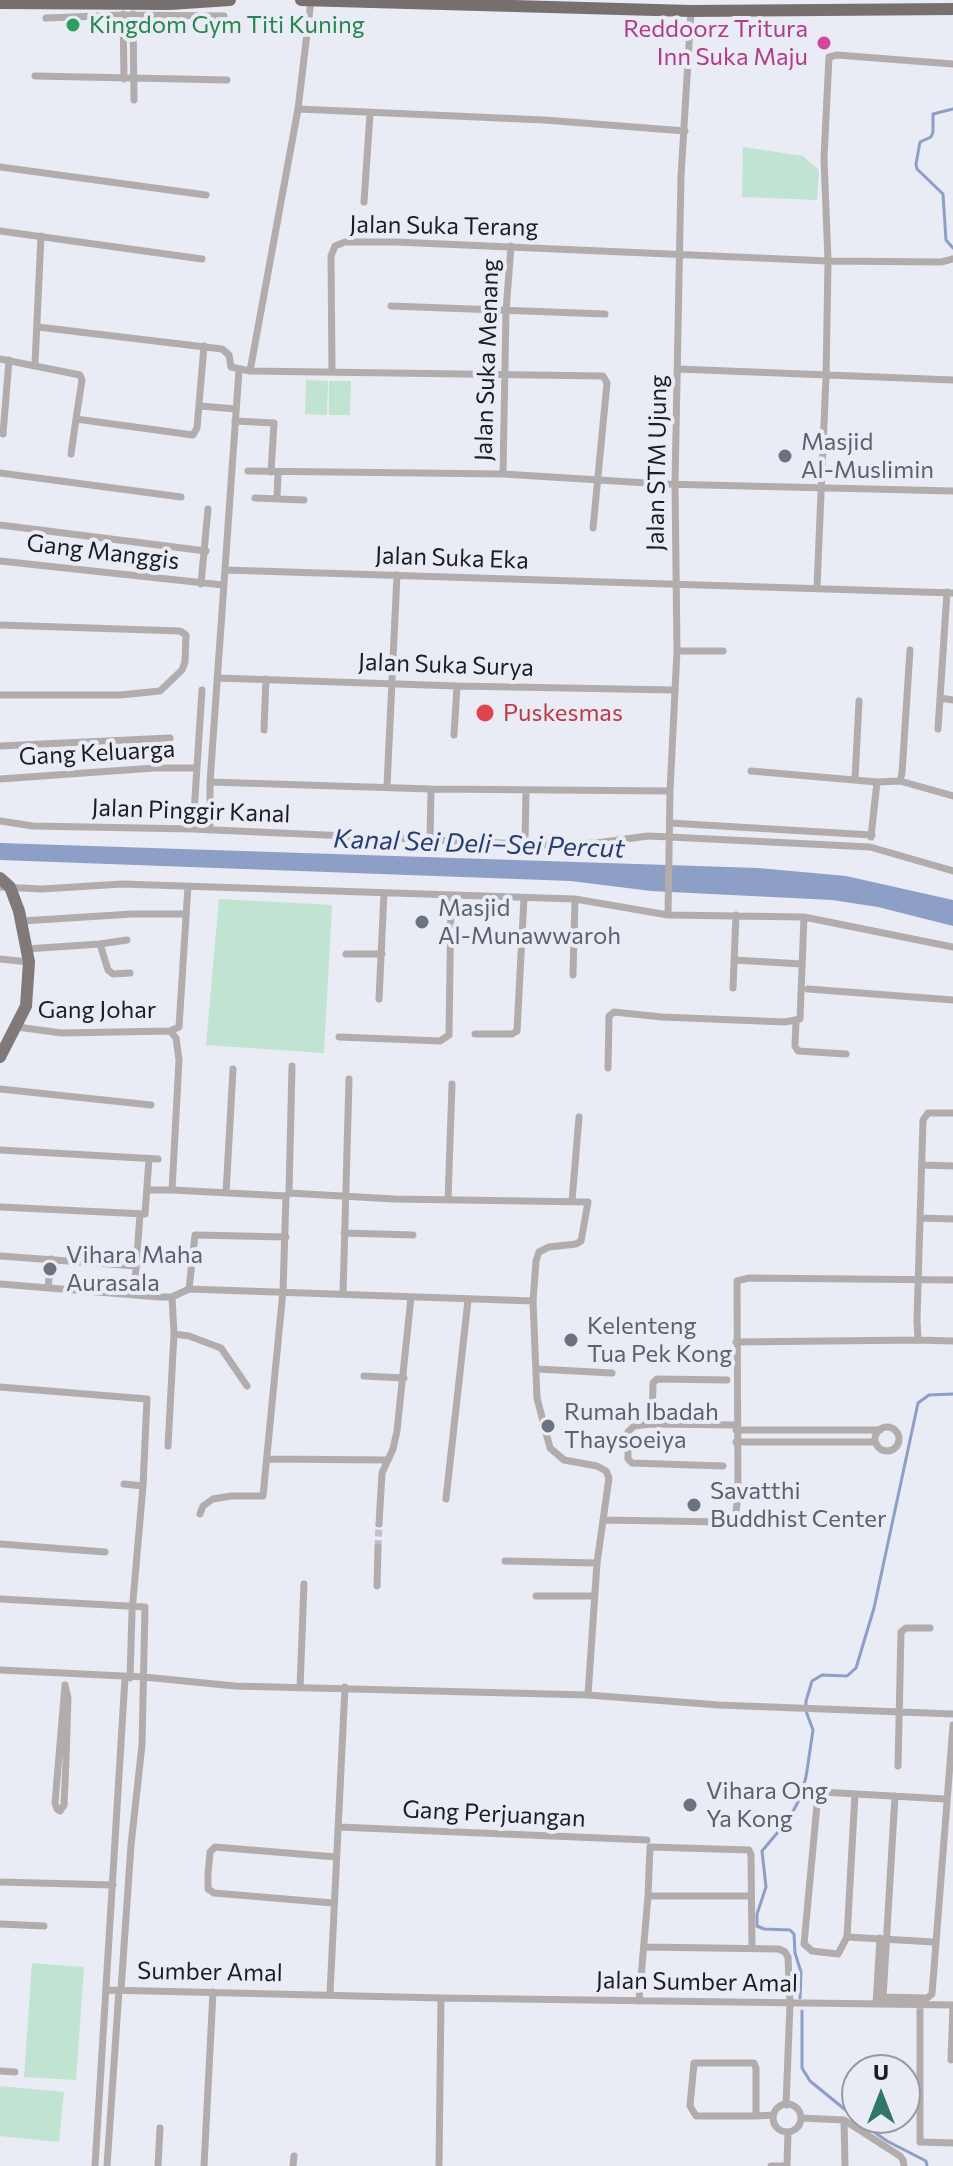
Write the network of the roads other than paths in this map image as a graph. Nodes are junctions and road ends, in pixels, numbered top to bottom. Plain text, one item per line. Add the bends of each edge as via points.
1 (230, 0) edge
2 (301, 0) edge
3 (311, 0) edge
4 (0, 3) edge
5 (128, 9) junction
6 (953, 9) edge
7 (691, 11) junction
8 (224, 16) dead end
9 (46, 18) dead end
10 (953, 64) edge
11 (35, 76) dead end
12 (124, 79) junction
13 (133, 79) junction
14 (227, 80) dead end
15 (134, 100) dead end
16 (298, 109) junction
17 (370, 113) junction
18 (685, 131) junction
19 (0, 167) edge
20 (206, 195) dead end
21 (364, 202) dead end
22 (0, 231) edge
23 (41, 236) junction
24 (511, 246) junction
25 (680, 255) junction
26 (202, 259) dead end
27 (953, 259) edge
28 (828, 261) junction
29 (391, 306) dead end
30 (506, 311) junction
31 (605, 314) dead end
32 (38, 327) junction
33 (204, 346) junction
34 (4, 360) edge
35 (35, 364) junction
36 (678, 369) junction
37 (239, 370) junction
38 (250, 371) junction
39 (332, 372) junction
40 (506, 373) junction
41 (826, 377) junction
42 (953, 380) edge
43 (200, 406) junction
44 (236, 409) junction
45 (76, 419) junction
46 (235, 421) junction
47 (3, 434) dead end
48 (71, 454) dead end
49 (248, 471) dead end
50 (274, 472) junction
51 (0, 473) edge
52 (503, 474) junction
53 (599, 481) junction
54 (675, 483) junction
55 (823, 490) junction
56 (953, 491) edge
57 (181, 497) dead end
58 (255, 498) dead end
59 (277, 499) junction
60 (304, 500) dead end
61 (208, 509) dead end
62 (0, 525) edge
63 (593, 528) dead end
64 (206, 551) junction
65 (0, 561) edge
66 (225, 570) junction
67 (397, 575) junction
68 (201, 584) junction
69 (676, 584) junction
70 (223, 585) junction
71 (817, 587) junction
72 (950, 593) edge
73 (0, 625) edge
74 (910, 650) dead end
75 (677, 651) junction
76 (723, 651) dead end
77 (949, 663) edge
78 (217, 678) junction
79 (266, 679) junction
80 (393, 684) junction
81 (457, 686) junction
82 (202, 690) dead end
83 (674, 690) junction
84 (0, 695) edge
85 (940, 698) junction
86 (953, 700) edge
87 (859, 701) dead end
88 (938, 729) dead end
89 (264, 730) dead end
90 (454, 735) dead end
91 (170, 738) dead end
92 (0, 746) edge
93 (197, 768) junction
94 (751, 771) dead end
95 (0, 779) edge
96 (855, 779) junction
97 (900, 781) junction
98 (210, 782) junction
99 (877, 782) junction
100 (387, 786) junction
101 (431, 789) junction
102 (526, 790) junction
103 (670, 791) junction
104 (953, 796) edge
105 (0, 821) edge
106 (670, 823) junction
107 (193, 829) junction
108 (210, 830) junction
109 (872, 835) junction
110 (670, 839) junction
111 (430, 841) junction
112 (525, 843) junction
113 (870, 847) junction
114 (953, 871) edge
115 (188, 886) junction
116 (4, 888) edge
117 (384, 893) junction
118 (451, 896) junction
119 (524, 898) junction
120 (575, 899) junction
121 (668, 910) junction
122 (186, 914) junction
123 (736, 915) junction
124 (804, 917) junction
125 (22, 921) junction
126 (127, 940) dead end
127 (100, 944) junction
128 (953, 947) edge
129 (26, 949) junction
130 (346, 954) dead end
131 (382, 954) junction
132 (0, 959) edge
133 (734, 960) junction
134 (29, 962) junction
135 (802, 964) junction
136 (130, 973) dead end
137 (573, 975) dead end
138 (733, 988) dead end
139 (808, 989) dead end
140 (379, 999) dead end
141 (953, 1000) edge
142 (796, 1022) junction
143 (17, 1027) junction
144 (170, 1031) junction
145 (475, 1034) dead end
146 (339, 1037) dead end
147 (846, 1054) dead end
148 (0, 1057) edge
149 (292, 1066) dead end
150 (608, 1068) dead end
151 (233, 1069) dead end
152 (349, 1079) dead end
153 (452, 1084) dead end
154 (0, 1089) edge
155 (151, 1105) dead end
156 (953, 1113) edge
157 (579, 1117) dead end
158 (0, 1150) edge
159 (922, 1165) junction
160 (953, 1166) edge
161 (148, 1190) junction
162 (172, 1190) junction
163 (226, 1193) junction
164 (288, 1194) junction
165 (344, 1196) junction
166 (448, 1200) junction
167 (572, 1201) junction
168 (0, 1207) edge
169 (140, 1214) junction
170 (921, 1218) junction
171 (953, 1219) edge
172 (344, 1233) junction
173 (413, 1235) dead end
174 (286, 1237) junction
175 (0, 1256) edge
176 (51, 1259) junction
177 (136, 1266) junction
178 (919, 1278) junction
179 (953, 1280) edge
180 (0, 1284) edge
181 (48, 1288) junction
182 (189, 1289) junction
183 (283, 1291) junction
184 (343, 1294) junction
185 (134, 1295) junction
186 (172, 1297) junction
187 (411, 1297) junction
188 (468, 1300) junction
189 (533, 1301) junction
190 (174, 1334) junction
191 (918, 1340) junction
192 (953, 1341) edge
193 (736, 1342) junction
194 (537, 1369) junction
195 (612, 1373) dead end
196 (364, 1376) dead end
197 (404, 1378) junction
198 (727, 1380) dead end
199 (247, 1386) dead end
200 (0, 1387) edge
201 (652, 1424) junction
202 (736, 1428) junction
203 (880, 1430) junction
204 (736, 1442) junction
205 (875, 1442) junction
206 (168, 1446) dead end
207 (267, 1459) junction
208 (387, 1460) junction
209 (723, 1466) dead end
210 (124, 1484) dead end
211 (143, 1486) junction
212 (446, 1499) dead end
213 (200, 1514) dead end
214 (603, 1520) junction
215 (379, 1524) tunnel mouth
216 (0, 1544) edge
217 (378, 1547) tunnel mouth
218 (105, 1552) dead end
219 (505, 1561) dead end
220 (597, 1563) junction
221 (304, 1584) dead end
222 (377, 1586) dead end
223 (536, 1596) dead end
224 (594, 1596) junction
225 (0, 1599) edge
226 (132, 1607) junction
227 (930, 1628) dead end
228 (0, 1670) edge
229 (65, 1675) junction
230 (144, 1677) junction
231 (128, 1678) junction
232 (345, 1687) junction
233 (300, 1688) junction
234 (588, 1695) junction
235 (901, 1713) junction
236 (953, 1714) edge
237 (953, 1725) edge
238 (898, 1766) dead end
239 (61, 1788) dead end
240 (855, 1794) junction
241 (895, 1796) junction
242 (945, 1799) junction
243 (339, 1827) junction
244 (647, 1840) dead end
245 (336, 1857) junction
246 (0, 1882) edge
247 (113, 1885) junction
248 (648, 1896) junction
249 (751, 1896) junction
250 (333, 1903) junction
251 (0, 1924) edge
252 (44, 1926) dead end
253 (847, 1937) junction
254 (883, 1938) junction
255 (934, 1942) junction
256 (644, 1947) junction
257 (752, 1948) junction
258 (107, 1990) junction
259 (120, 1990) junction
260 (213, 1992) junction
261 (330, 1994) junction
262 (441, 1998) junction
263 (639, 2001) junction
264 (881, 2002) junction
265 (790, 2004) junction
266 (920, 2004) junction
267 (953, 2005) edge
268 (951, 2060) edge
269 (0, 2071) edge
270 (15, 2072) dead end
271 (786, 2105) junction
272 (773, 2115) junction
273 (756, 2116) junction
274 (801, 2118) junction
275 (841, 2120) edge
276 (160, 2128) dead end
277 (788, 2132) junction
278 (844, 2134) edge
279 (865, 2134) edge
280 (953, 2143) edge
281 (294, 2156) dead end
282 (95, 2166) edge
283 (107, 2166) edge
284 (158, 2166) edge
285 (204, 2166) edge
286 (293, 2166) edge
287 (439, 2166) edge
288 (771, 2166) edge
289 (787, 2166) edge
290 (845, 2166) edge
291 (904, 2166) edge

1 - 5 highway
2 - 3 highway
3 - 7 highway
3 - 16 street
4 - 5 highway
5 - 8 street
5 - 9 street
5 - 12 street
5 - 13 street
6 - 7 highway
7 - 18 street, Jalan STM Ujung
10 - 28 street via 829,57 824,158
11 - 12 street
12 - 13 street
13 - 14 street
13 - 15 street
16 - 17 street
16 - 38 street
17 - 18 street
17 - 21 street
18 - 25 street, Jalan STM Ujung
19 - 20 street
22 - 23 street
23 - 26 street
23 - 32 street
24 - 25 street, Jalan Suka Terang
24 - 30 street, Jalan Suka Menang
24 - 39 street, Jalan Suka Terang via 335,246
25 - 28 street, Jalan Suka Terang
25 - 36 street, Jalan STM Ujung
27 - 28 street, Jalan Suka Terang
28 - 41 street
29 - 30 street
30 - 31 street
30 - 40 street, Jalan Suka Menang
32 - 33 street
32 - 35 street
33 - 37 street via 226,352 231,367
33 - 43 street
34 - 35 street
34 - 47 street
35 - 45 street via 82,377
36 - 41 street
36 - 54 street, Jalan STM Ujung
37 - 38 street
37 - 44 street
38 - 39 street
39 - 40 street
40 - 52 street, Jalan Suka Menang
40 - 53 street via 603,376 607,383
41 - 42 street
41 - 55 street
43 - 44 street
43 - 45 street via 193,435
44 - 46 street
45 - 48 street
46 - 50 street via 274,423
46 - 66 street
49 - 50 street
50 - 52 street
50 - 59 street
51 - 57 street
52 - 53 street
53 - 54 street
53 - 63 street
54 - 55 street
54 - 69 street, Jalan STM Ujung
55 - 56 street
55 - 71 street
58 - 59 street
59 - 60 street
61 - 64 street
62 - 64 street
64 - 68 street
65 - 68 street, Gang Manggis
66 - 67 street, Jalan Suka Eka
66 - 70 street
67 - 69 street, Jalan Suka Eka
67 - 80 street
68 - 70 street, Gang Manggis
69 - 71 street, Jalan Suka Eka
69 - 75 street, Jalan STM Ujung
70 - 78 street
71 - 72 street, Jalan Suka Eka
72 - 77 street
73 - 84 street via 186,635 182,670 160,691
74 - 97 street
75 - 76 street
75 - 83 street, Jalan STM Ujung
77 - 85 street
78 - 79 street, Jalan Suka Surya
78 - 98 street
79 - 80 street, Jalan Suka Surya
79 - 89 street
80 - 81 street, Jalan Suka Surya
80 - 100 street
81 - 83 street, Jalan Suka Surya
81 - 90 street
82 - 93 street
83 - 103 street, Jalan STM Ujung
85 - 86 street
85 - 88 street
87 - 96 street
91 - 92 street
93 - 95 street, Gang Keluarga
93 - 107 street
94 - 96 street
96 - 99 street
97 - 99 street
97 - 104 street
98 - 100 street
98 - 108 street
99 - 109 street
100 - 101 street
101 - 102 street
101 - 111 street
102 - 103 street
102 - 112 street
103 - 106 street, Jalan STM Ujung
105 - 107 street, Jalan Pinggir Kanal
106 - 109 street
106 - 110 street, Jalan STM Ujung
107 - 108 street, Jalan Pinggir Kanal
108 - 111 street, Jalan Pinggir Kanal
109 - 113 street
110 - 112 street, Jalan Pinggir Kanal
110 - 113 street, Jalan Pinggir Kanal
110 - 121 street, Jalan STM Ujung
111 - 112 street, Jalan Pinggir Kanal
113 - 114 street, Jalan Pinggir Kanal
115 - 116 street
115 - 117 street
115 - 122 street, Gang Johar
116 - 125 main road
117 - 118 street
117 - 131 street
118 - 119 street
118 - 146 street via 449,1035 440,1041
119 - 120 street
119 - 145 street via 517,1031
120 - 121 street
120 - 137 street
121 - 123 street
122 - 125 street
122 - 144 street, Gang Johar via 179,1027
123 - 124 street
123 - 133 street
124 - 128 street
124 - 135 street
125 - 129 main road
126 - 127 street
127 - 129 street
127 - 136 street via 108,970
129 - 134 main road
130 - 131 street
131 - 140 street
132 - 134 street
133 - 135 street
133 - 138 street
134 - 143 main road via 26,1006
135 - 142 street via 801,1016
139 - 141 street
142 - 147 street via 795,1050
142 - 150 street via 614,1012 609,1016
143 - 144 street, Gang Johar via 62,1033
143 - 148 main road
144 - 162 street via 179,1060
149 - 164 street
151 - 163 street
152 - 165 street
153 - 166 street
154 - 155 street
156 - 159 street via 924,1115
157 - 167 street
158 - 161 street via 153,1159
159 - 160 street
159 - 170 street
161 - 162 street
161 - 169 street via 146,1213
162 - 163 street
163 - 164 street
164 - 165 street
164 - 174 street
165 - 166 street
165 - 172 street
166 - 167 street
167 - 189 street via 588,1202 584,1237 576,1244 539,1252
168 - 169 street
169 - 177 street
170 - 171 street
170 - 178 street
172 - 173 street
172 - 184 street
174 - 182 street via 195,1235
174 - 183 street
175 - 176 street
176 - 177 street
176 - 181 street
177 - 185 street
178 - 179 street
178 - 191 street
178 - 193 street via 737,1281
180 - 181 street
181 - 185 street
182 - 183 street
182 - 186 street
183 - 184 street
183 - 207 street
184 - 187 street
185 - 186 street
186 - 190 street
187 - 188 street
187 - 197 street
188 - 189 street
188 - 212 street
189 - 194 street
190 - 199 street via 221,1348
190 - 206 street
191 - 192 street
191 - 193 street
193 - 202 street
194 - 195 street
194 - 214 street via 537,1398 550,1448 564,1460 606,1471
196 - 197 street
197 - 208 street via 395,1444
198 - 201 street via 657,1379
200 - 211 street via 147,1399
201 - 202 street
201 - 209 street via 628,1432 632,1463
202 - 203 street
202 - 204 street
203 - 205 street
203 - 205 street via 895,1429 899,1444 887,1452
204 - 205 street
204 - 214 street via 738,1498 733,1519
207 - 208 street
207 - 213 street via 263,1496 213,1499
208 - 215 street
210 - 211 street
211 - 226 street
214 - 220 street
216 - 218 street
217 - 222 street
219 - 220 street
220 - 224 street
221 - 233 street
223 - 224 street
224 - 234 street
225 - 226 street
226 - 230 street via 145,1607
226 - 231 street
227 - 235 street via 901,1632
228 - 229 street
229 - 231 street
229 - 239 street
230 - 231 street
230 - 233 street
230 - 259 street
231 - 247 street
232 - 233 street
232 - 234 street
232 - 243 street
234 - 235 street
235 - 236 street
235 - 238 street
237 - 242 street
240 - 241 street
240 - 253 street
240 - 253 street via 821,1792 817,1797 804,1944 812,1951 838,1954
241 - 242 street
241 - 254 street
242 - 255 street
243 - 244 street, Gang Perjuangan
243 - 245 street
245 - 250 street
245 - 250 street via 215,1847 208,1874 208,1889 214,1893
246 - 247 street
247 - 258 street
248 - 249 street
248 - 249 street via 648,1851 653,1846 749,1850
248 - 256 street
249 - 257 street
250 - 261 street
251 - 252 street
253 - 254 street
254 - 255 street
254 - 264 street
255 - 264 street via 929,1997
256 - 257 street
256 - 263 street
257 - 265 street via 787,1954
258 - 259 street, Sumber Amal
258 - 282 street, Sumber Amal
259 - 260 street, Sumber Amal
259 - 283 street
260 - 261 street, Sumber Amal
260 - 285 street
261 - 262 street, Sumber Amal
262 - 263 street, Jalan Sumber Amal
262 - 287 street
263 - 265 street, Jalan Sumber Amal
264 - 265 street, Jalan Sumber Amal
264 - 266 street, Jalan Sumber Amal
265 - 271 street
266 - 267 street, Jalan Sumber Amal
266 - 280 street via 920,2142
267 - 268 street
269 - 270 street
271 - 272 street
271 - 274 street
272 - 273 street
272 - 277 street via 774,2125
273 - 273 street via 754,2063 692,2066 690,2106 696,2116
274 - 275 street
274 - 277 street
276 - 284 street
277 - 289 street
278 - 290 street
279 - 291 street via 902,2158
281 - 286 street
288 - 289 street

